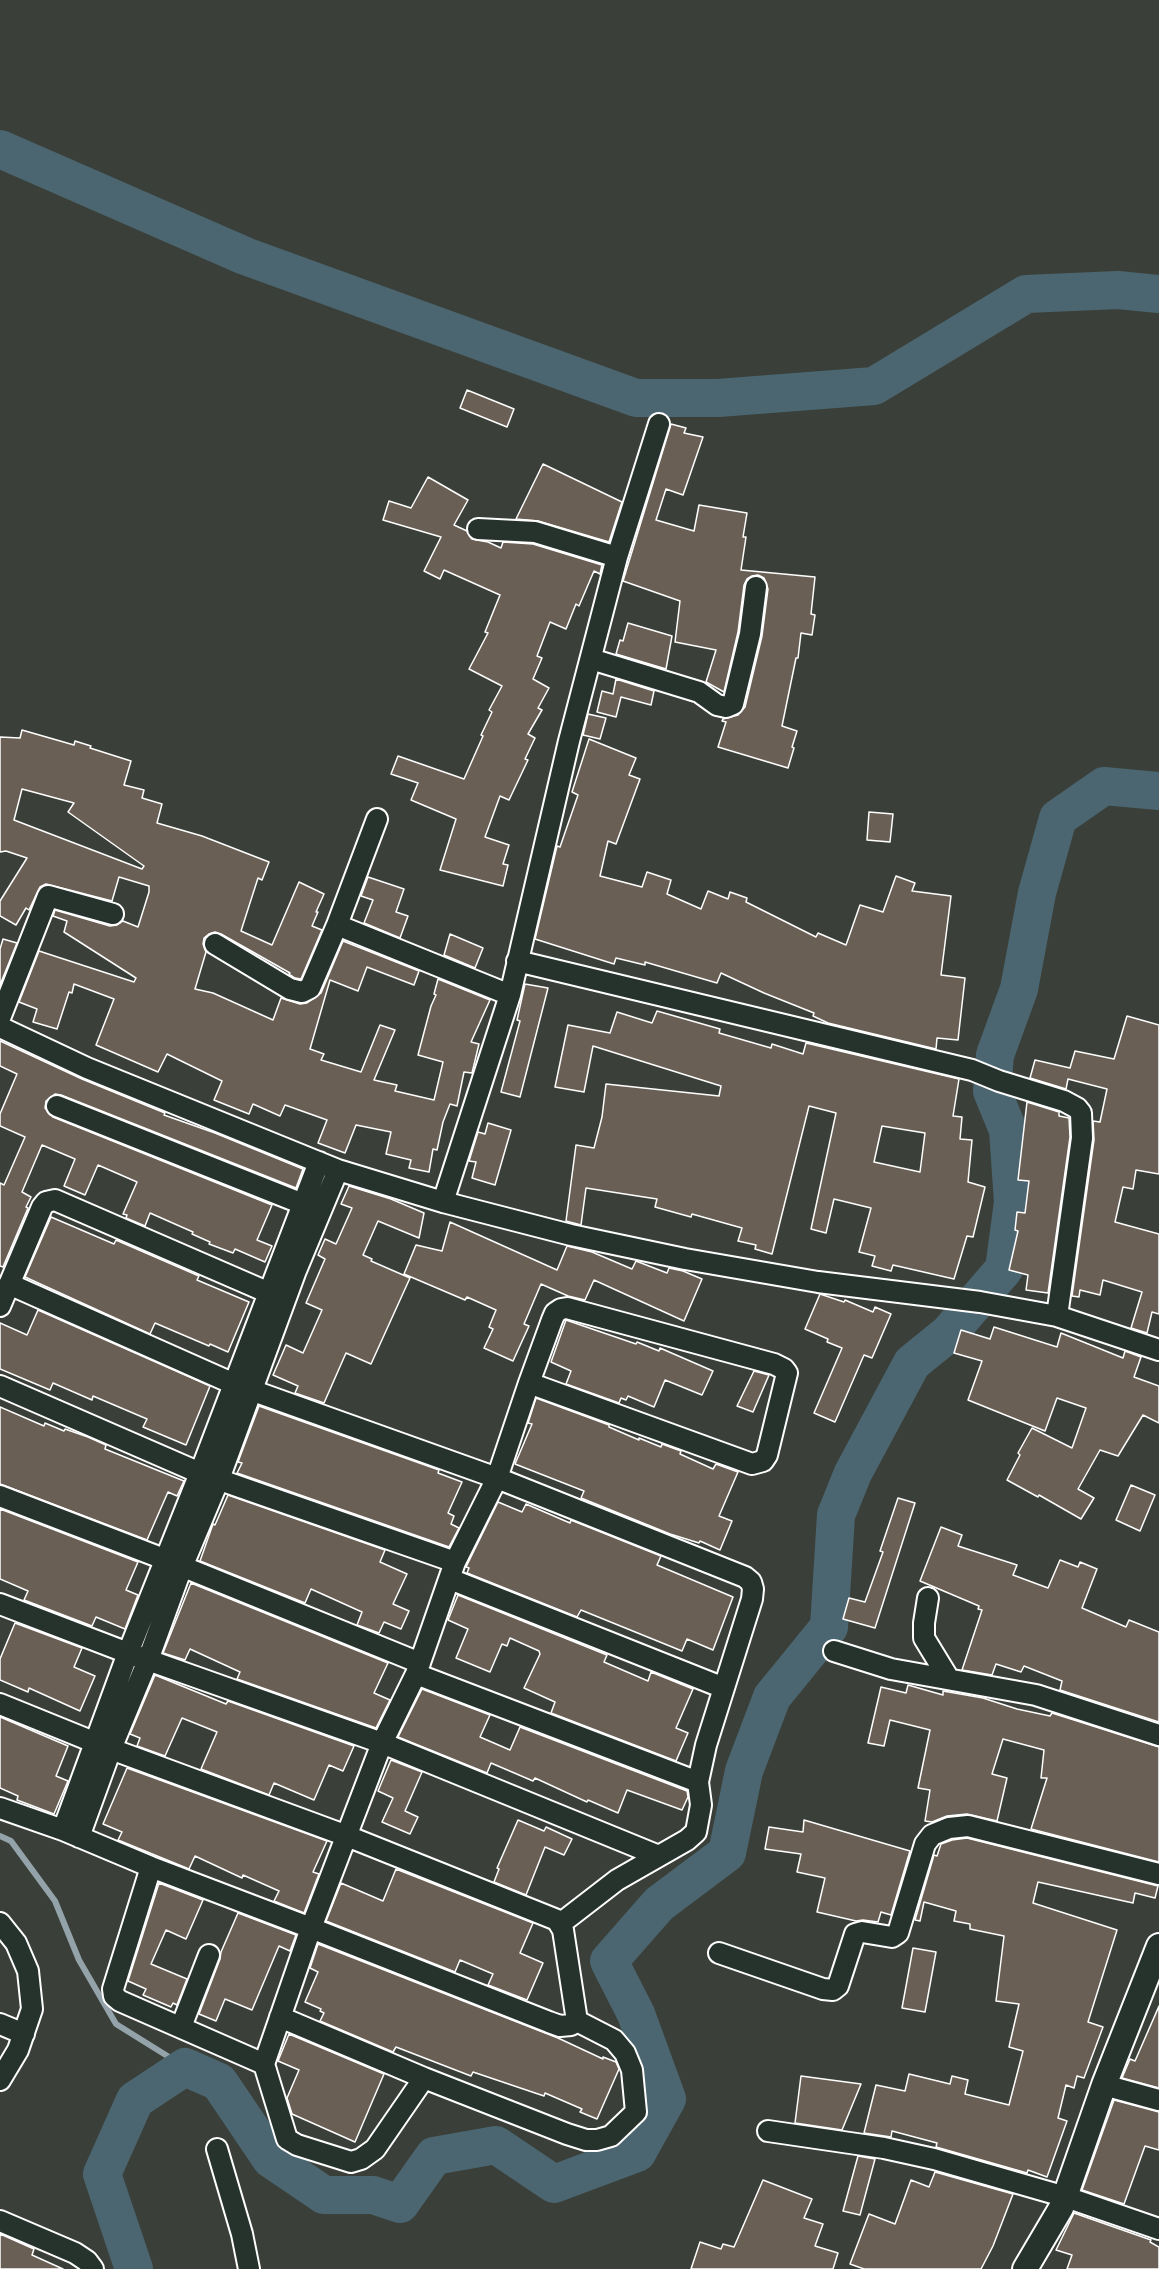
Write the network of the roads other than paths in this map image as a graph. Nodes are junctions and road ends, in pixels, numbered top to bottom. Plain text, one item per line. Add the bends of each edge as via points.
1 (659, 424) dead end
2 (478, 529) dead end
3 (617, 557) junction
4 (756, 586) dead end
5 (591, 659) junction
6 (377, 819) dead end
7 (113, 914) dead end
8 (337, 925) junction
9 (215, 944) dead end
10 (517, 961) junction
11 (510, 995) junction
12 (0, 1018) edge
13 (0, 1027) edge
14 (57, 1106) dead end
15 (319, 1162) junction
16 (338, 1170) junction
17 (443, 1202) junction
18 (303, 1204) junction
19 (9, 1284) junction
20 (267, 1292) junction
21 (0, 1306) edge
22 (1057, 1316) junction
23 (1159, 1350) edge
24 (529, 1383) junction
25 (234, 1384) junction
26 (0, 1386) edge
27 (253, 1389) junction
28 (210, 1476) junction
29 (497, 1478) junction
30 (0, 1496) edge
31 (173, 1563) junction
32 (453, 1571) junction
33 (928, 1598) dead end
34 (0, 1604) edge
35 (834, 1651) dead end
36 (128, 1653) junction
37 (148, 1660) junction
38 (418, 1669) junction
39 (949, 1679) junction
40 (724, 1688) junction
41 (0, 1704) edge
42 (1159, 1735) edge
43 (382, 1743) junction
44 (104, 1745) junction
45 (698, 1782) junction
46 (0, 1808) edge
47 (71, 1833) junction
48 (347, 1836) junction
49 (659, 1856) junction
50 (151, 1867) junction
51 (1159, 1874) edge
52 (0, 1923) edge
53 (560, 1924) junction
54 (311, 1928) junction
55 (1159, 1946) edge
56 (719, 1953) dead end
57 (209, 1955) dead end
58 (280, 2017) junction
59 (577, 2021) junction
60 (0, 2024) edge
61 (181, 2027) junction
62 (24, 2034) junction
63 (264, 2064) junction
64 (424, 2078) junction
65 (0, 2080) edge
66 (1104, 2085) junction
67 (1159, 2100) edge
68 (768, 2131) dead end
69 (217, 2149) dead end
70 (1066, 2197) junction
71 (0, 2221) edge
72 (1159, 2229) edge
73 (93, 2269) edge
74 (249, 2269) edge
75 (1025, 2269) edge

1 - 3 street
2 - 3 street via 536,532
3 - 5 street
4 - 5 street via 750,634 733,704 717,705 699,692
5 - 10 street
6 - 8 street
7 - 12 street via 48,896
8 - 9 street via 310,988 302,992 290,989
8 - 11 street
10 - 11 street
10 - 22 street via 972,1070 1077,1108 1081,1113 1082,1138
11 - 17 street
13 - 15 street via 87,1068
14 - 18 street
15 - 16 street
15 - 18 street
16 - 17 street
16 - 27 street
17 - 22 street via 685,1259
18 - 20 street
19 - 20 street via 42,1207 55,1200
19 - 21 street
19 - 25 street
20 - 25 street
22 - 23 street
24 - 24 street via 752,1464 763,1461 767,1455 787,1373 774,1364 567,1308 555,1312
24 - 29 street
25 - 27 street
25 - 28 street
26 - 28 street
27 - 28 street
27 - 29 street
28 - 31 street
28 - 32 street
29 - 32 street
29 - 40 street via 751,1582 752,1599
30 - 31 street
31 - 36 street
31 - 37 street
31 - 38 street
32 - 38 street
32 - 40 street
33 - 39 street via 924,1638
34 - 36 street
35 - 39 street via 891,1669
36 - 37 street
36 - 44 street
37 - 43 street
37 - 44 street
38 - 43 street
38 - 45 street
39 - 42 street via 1036,1695
40 - 45 street
41 - 44 street
43 - 48 street
43 - 49 street
44 - 47 street
44 - 48 street
45 - 49 street via 701,1805 696,1832
46 - 47 street
47 - 50 street
48 - 53 street
48 - 54 street
49 - 53 street via 617,1880
50 - 54 street
50 - 61 street via 114,1996
51 - 56 street via 968,1826 949,1828 932,1835 925,1844 898,1933 892,1937 855,1934 838,1986 833,1990
52 - 62 street via 16,1943 28,1971 32,2009
53 - 59 street
54 - 58 street
54 - 59 street via 560,2026
55 - 66 street
57 - 61 street
58 - 63 street
58 - 64 street
59 - 64 street via 614,2040 632,2070 636,2112 611,2136 585,2140
60 - 62 street
61 - 63 street
62 - 65 street
63 - 64 street via 287,2139 351,2162 375,2149
66 - 67 street
66 - 70 street
68 - 70 street via 934,2159
69 - 74 street
70 - 72 street
70 - 75 street
71 - 73 street via 75,2253

